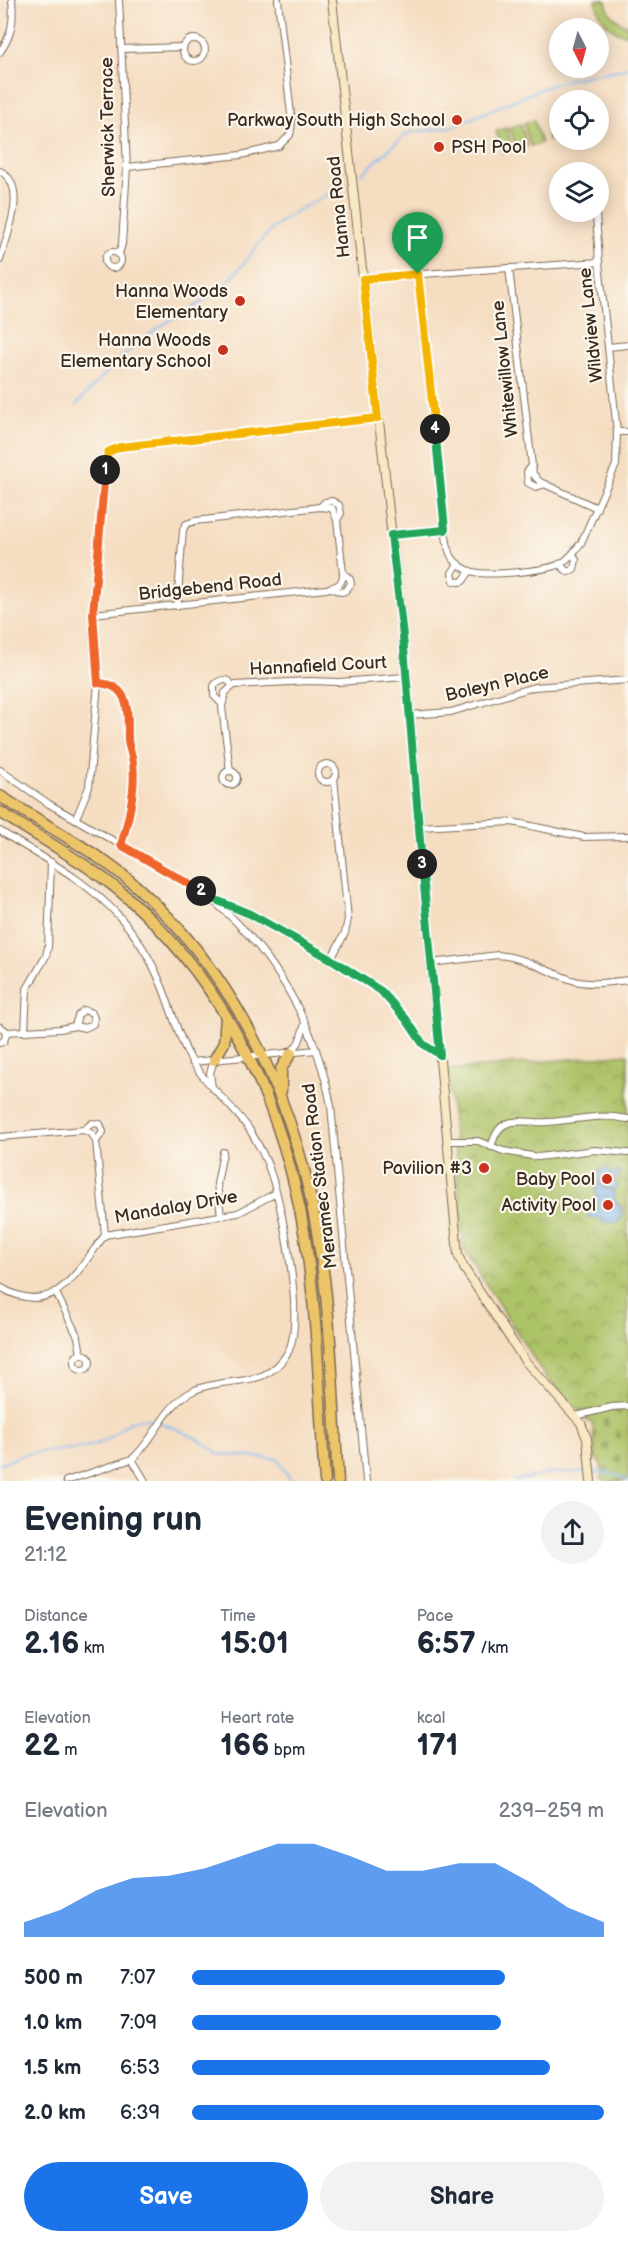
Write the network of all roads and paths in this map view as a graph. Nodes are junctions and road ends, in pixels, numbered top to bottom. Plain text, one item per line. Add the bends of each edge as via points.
1 (12, 0) edge
2 (118, 0) edge
3 (278, 0) edge
4 (332, 0) edge
5 (183, 47) dead end
6 (122, 49) junction
7 (0, 52) edge
8 (127, 167) junction
9 (0, 171) edge
10 (596, 222) edge
11 (119, 254) dead end
12 (0, 260) edge
13 (599, 262) junction
14 (509, 268) junction
15 (418, 274) junction
16 (363, 279) junction
17 (628, 345) edge
18 (608, 347) junction
19 (378, 418) junction
20 (617, 432) junction
21 (628, 432) edge
22 (320, 507) junction
23 (597, 508) junction
24 (337, 520) junction
25 (445, 530) junction
26 (391, 535) junction
27 (573, 554) junction
28 (458, 564) junction
29 (559, 564) junction
30 (470, 571) junction
31 (177, 606) junction
32 (93, 614) junction
33 (405, 676) junction
34 (628, 680) edge
35 (98, 683) junction
36 (232, 686) junction
37 (222, 704) junction
38 (409, 715) junction
39 (0, 770) edge
40 (230, 771) dead end
41 (334, 778) dead end
42 (0, 796) edge
43 (0, 812) edge
44 (76, 818) junction
45 (419, 828) junction
46 (0, 831) edge
47 (628, 836) edge
48 (121, 845) junction
49 (51, 862) junction
50 (211, 898) junction
51 (331, 959) junction
52 (431, 963) junction
53 (628, 980) edge
54 (226, 1016) junction
55 (305, 1023) junction
56 (75, 1026) dead end
57 (0, 1027) edge
58 (6, 1032) junction
59 (26, 1032) junction
60 (0, 1043) edge
61 (316, 1050) junction
62 (291, 1053) junction
63 (263, 1055) junction
64 (440, 1055) junction
65 (248, 1057) junction
66 (214, 1060) junction
67 (192, 1062) junction
68 (212, 1089) junction
69 (280, 1097) junction
70 (628, 1119) edge
71 (84, 1130) junction
72 (0, 1137) edge
73 (96, 1141) junction
74 (448, 1142) junction
75 (491, 1147) junction
76 (223, 1152) dead end
77 (628, 1153) edge
78 (276, 1193) junction
79 (221, 1216) junction
80 (105, 1235) junction
81 (0, 1287) edge
82 (56, 1293) junction
83 (81, 1354) dead end
84 (628, 1406) edge
85 (576, 1416) junction
86 (132, 1459) junction
87 (323, 1461) junction
88 (66, 1481) edge
89 (145, 1481) edge
90 (320, 1481) edge
91 (325, 1481) edge
92 (338, 1481) edge
93 (366, 1481) edge
94 (591, 1481) edge

1 - 7 street via 14,18
2 - 6 street, Sherwick Terrace
3 - 8 street via 292,123 290,135 279,146 242,155
4 - 16 street, Hanna Road
5 - 6 street
6 - 8 street, Sherwick Terrace
8 - 11 street, Sherwick Terrace
9 - 12 street via 15,186 16,198
10 - 13 street, Wildview Lane
13 - 14 street
13 - 18 street, Wildview Lane
14 - 15 street
14 - 23 street, Whitewillow Lane via 531,467 536,478
15 - 16 street
15 - 25 street
16 - 19 street, Hanna Road
17 - 18 street
18 - 20 street, Wildview Lane
19 - 26 street, Hanna Road
19 - 32 street via 108,452
20 - 21 street
20 - 23 street, Wildview Lane via 616,465
22 - 24 street, Bridgebend Road via 332,508
22 - 24 street via 332,501 339,505 341,513
22 - 31 street via 186,524
23 - 27 street, Wildview Lane
24 - 31 street, Bridgebend Road via 343,573 340,585
25 - 26 street
25 - 28 street via 450,555
26 - 33 street, Hanna Road
27 - 29 street
27 - 29 street, Wildview Lane via 574,569 568,572
28 - 30 street
28 - 30 street via 452,573 454,581 463,580
29 - 30 street via 538,570
31 - 32 street, Bridgebend Road
32 - 35 street
33 - 36 street, Hannafield Court
33 - 38 street, Hanna Road
34 - 38 street, Boleyn Place via 534,687 451,712
35 - 44 street via 89,787
35 - 48 street via 117,689 128,709 133,768 129,820
36 - 37 street, Hannafield Court
36 - 37 street, Hannafield Court via 229,681 216,682 214,696
37 - 40 street, Hannafield Court
38 - 45 street, Hanna Road
39 - 44 street, Meramec Station Road
41 - 51 street via 348,919
42 - 63 highway via 97,856 157,906 214,971
43 - 54 highway via 88,867 135,904 189,962
44 - 48 street, Meramec Station Road
45 - 47 street via 512,822 584,837
45 - 52 street, Hanna Road
46 - 49 street
48 - 50 street, Meramec Station Road
49 - 59 street via 48,947 27,989
49 - 67 street via 97,895 134,935 161,984
50 - 51 street via 250,914
50 - 55 street, Meramec Station Road via 256,944 293,995
51 - 64 street via 381,991 423,1044
52 - 53 street via 508,955 573,980
52 - 64 street, Hanna Road
54 - 65 highway
54 - 66 highway via 224,1043
55 - 61 street, Meramec Station Road
55 - 62 street
56 - 59 street
57 - 58 street
58 - 59 street
58 - 60 street
61 - 62 street
61 - 93 street, Meramec Station Road via 331,1106
62 - 63 street
62 - 69 highway via 281,1070
63 - 65 street
63 - 69 highway
64 - 74 street, Hanna Road
65 - 66 street
65 - 87 highway via 283,1144 303,1225 312,1294
66 - 67 street
66 - 68 street via 210,1073
67 - 68 street
68 - 78 street via 255,1140 267,1162
69 - 92 highway via 308,1185 321,1254
70 - 75 street via 599,1115 515,1122 495,1134
71 - 72 street
71 - 73 street
71 - 73 street via 92,1123 100,1124 103,1132
73 - 80 street
74 - 75 street via 472,1140
74 - 85 street, Hanna Road via 462,1264 525,1361
75 - 77 street via 538,1157 595,1150
76 - 79 street via 217,1191
78 - 79 street, Mandalay Drive via 250,1208
78 - 86 street via 292,1292 294,1329 288,1351 267,1374 195,1390 179,1401
79 - 80 street, Mandalay Drive
80 - 82 street, Mandalay Drive via 80,1271
81 - 82 street via 30,1298
82 - 83 street via 78,1337
84 - 85 street
85 - 94 street via 585,1430
86 - 88 street
86 - 89 street
87 - 90 highway
87 - 91 highway

